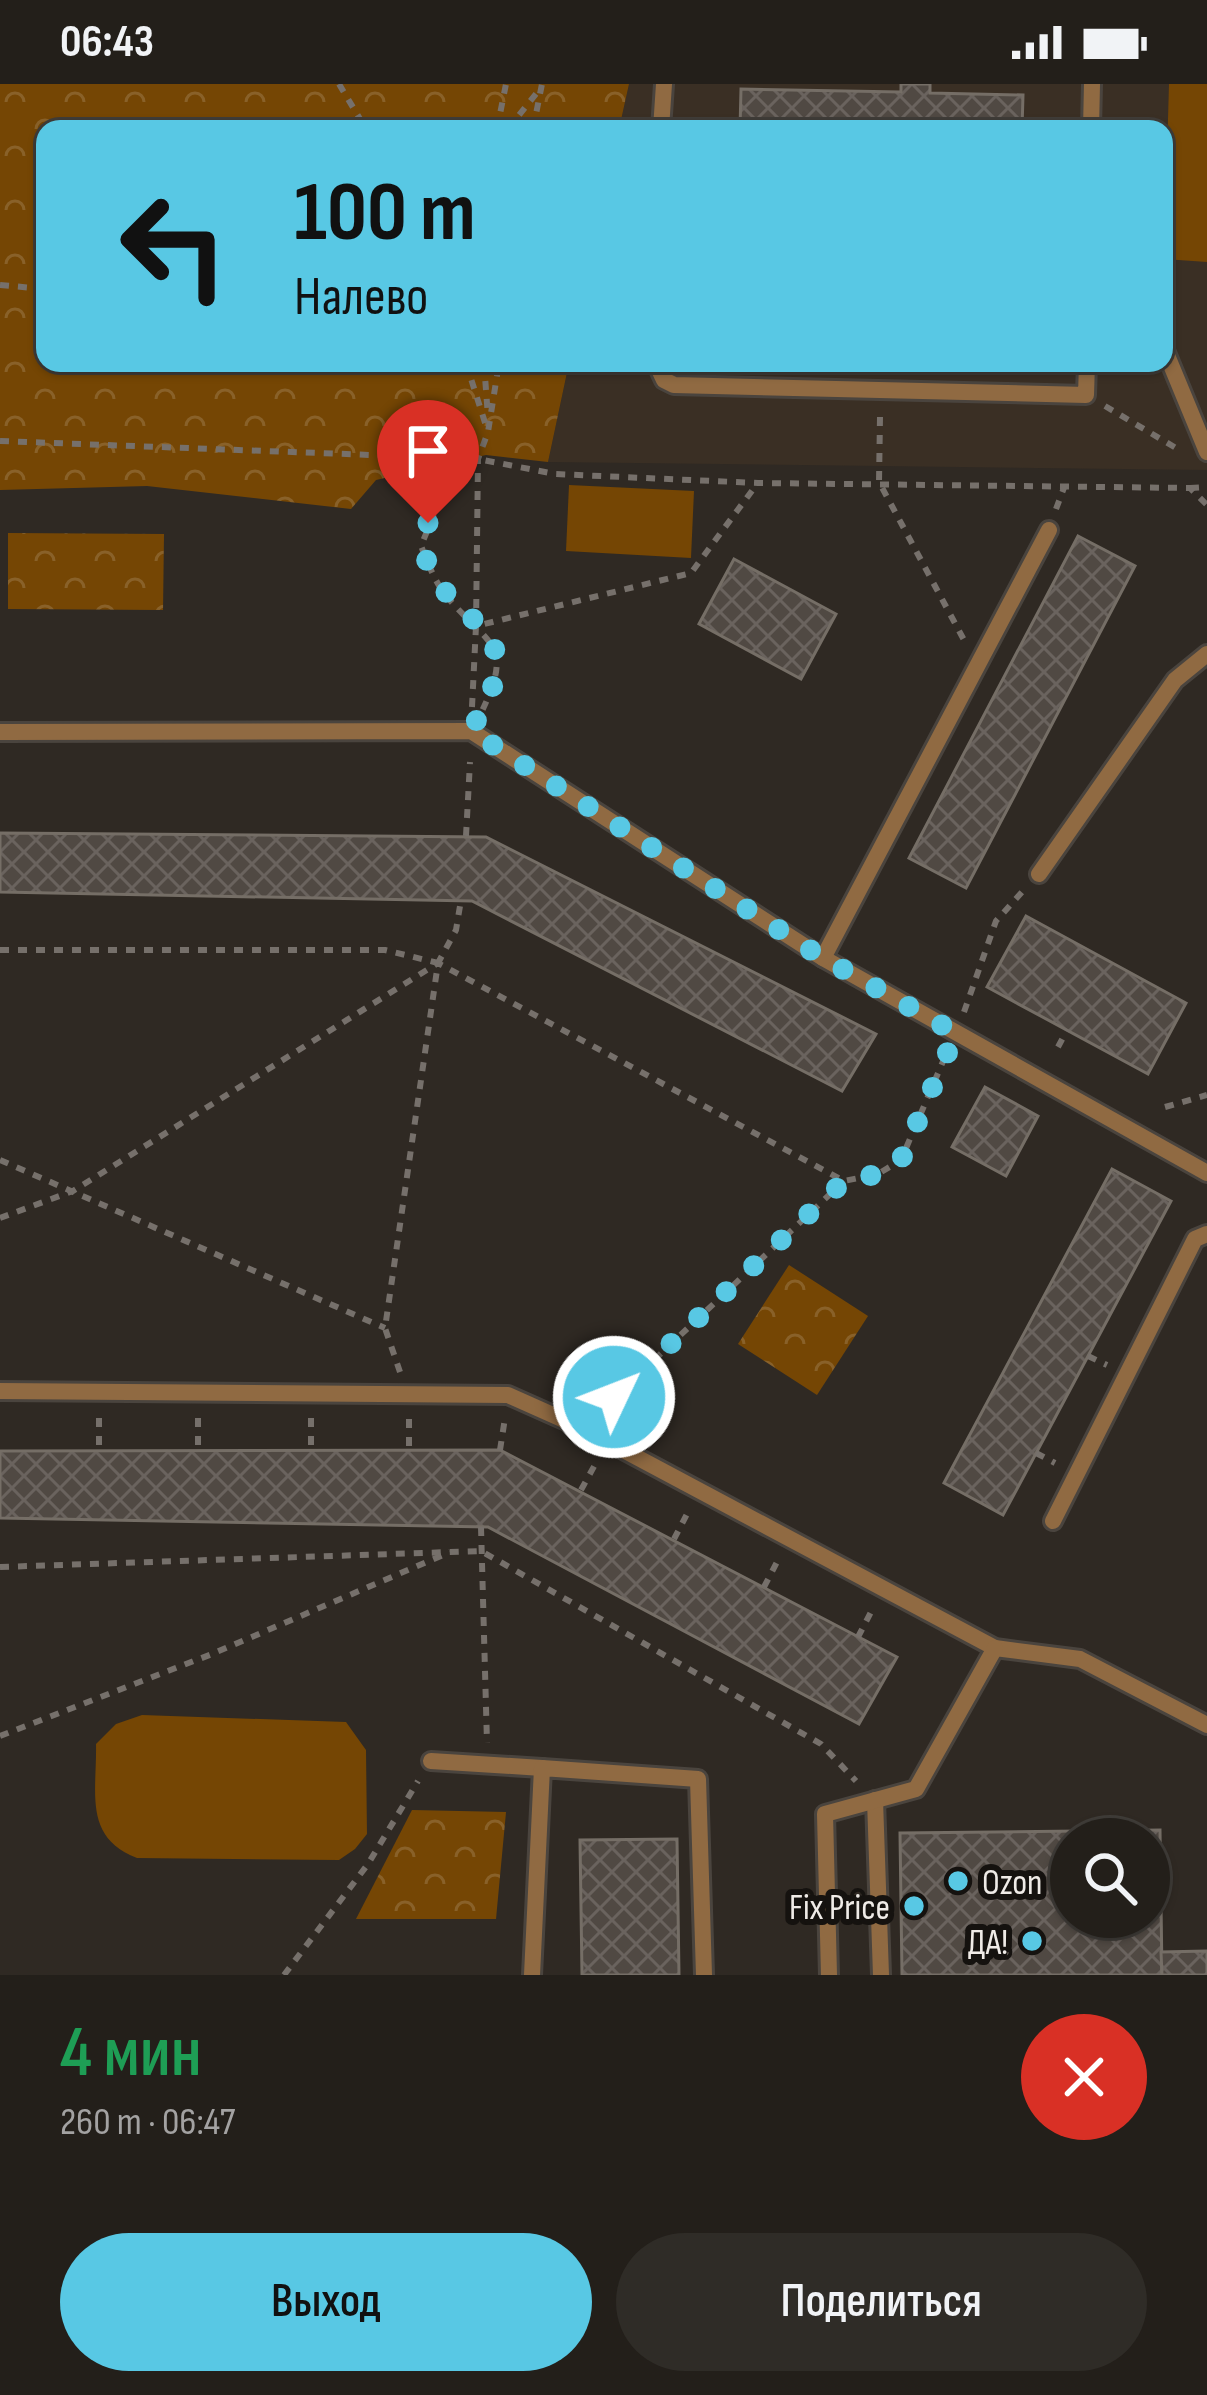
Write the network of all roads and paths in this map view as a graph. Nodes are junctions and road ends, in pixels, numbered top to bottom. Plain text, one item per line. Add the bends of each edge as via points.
1 (338, 84) edge
2 (506, 84) edge
3 (664, 84) edge
4 (1092, 84) edge
5 (540, 87) edge
6 (360, 120) edge
7 (499, 120) edge
8 (515, 120) edge
9 (534, 120) edge
10 (662, 120) edge
11 (1091, 120) edge
12 (0, 284) edge
13 (36, 288) edge
14 (1173, 370) edge
15 (469, 372) edge
16 (485, 372) edge
17 (498, 372) edge
18 (660, 372) edge
19 (1087, 372) edge
20 (881, 391) junction
21 (1086, 395) junction
22 (488, 433) junction
23 (0, 441) edge
24 (1207, 452) edge
25 (1187, 454) dead end
26 (394, 456) junction
27 (478, 459) junction
28 (879, 482) junction
29 (758, 483) junction
30 (1207, 487) edge
31 (1190, 488) junction
32 (1207, 505) edge
33 (428, 523) junction
34 (1049, 530) dead end
35 (476, 626) junction
36 (1207, 654) edge
37 (978, 664) junction
38 (473, 684) dead end
39 (0, 731) edge
40 (471, 731) junction
41 (1039, 874) joint
42 (460, 901) dead end
43 (0, 950) edge
44 (823, 958) junction
45 (438, 963) junction
46 (970, 997) dead end
47 (1067, 1030) dead end
48 (956, 1033) junction
49 (1058, 1047) dead end
50 (1207, 1095) edge
51 (1165, 1107) dead end
52 (0, 1160) edge
53 (1207, 1174) edge
54 (844, 1181) junction
55 (73, 1191) junction
56 (0, 1218) edge
57 (1207, 1234) edge
58 (385, 1328) junction
59 (0, 1391) edge
60 (99, 1392) junction
61 (198, 1393) junction
62 (409, 1396) junction
63 (582, 1428) junction
64 (99, 1450) dead end
65 (198, 1450) dead end
66 (1053, 1521) dead end
67 (481, 1527) dead end
68 (453, 1550) junction
69 (481, 1551) junction
70 (0, 1567) edge
71 (995, 1648) junction
72 (486, 1715) dead end
73 (1207, 1725) edge
74 (0, 1736) edge
75 (430, 1761) joint
76 (542, 1768) junction
77 (875, 1801) junction
78 (284, 1975) edge
79 (532, 1975) edge
80 (704, 1975) edge
81 (829, 1975) edge
82 (880, 1975) edge

1 - 6 path
2 - 7 path
3 - 10 lane
4 - 11 lane
5 - 8 path
5 - 9 path
12 - 13 path
14 - 24 lane
15 - 22 path
16 - 22 path
17 - 22 path
18 - 20 lane via 674,386
19 - 21 lane
20 - 21 lane
20 - 28 path
21 - 25 path
22 - 27 path
23 - 26 path
26 - 27 path
26 - 33 path
27 - 29 path via 555,474
27 - 33 path via 442,495
27 - 35 path
28 - 29 path
28 - 31 path
28 - 37 path
29 - 35 path via 691,573
30 - 31 path
31 - 32 path
33 - 35 path via 421,546 430,569
34 - 37 lane
35 - 38 path
35 - 40 path via 491,641 497,669
36 - 41 lane via 1175,680
37 - 44 lane
39 - 40 lane
40 - 44 lane
41 - 46 path via 996,920
42 - 45 path via 456,931
43 - 45 path via 385,950
44 - 48 lane
45 - 54 path
45 - 55 path
45 - 58 path
47 - 49 path
48 - 53 lane
48 - 54 path via 901,1160
50 - 51 path
52 - 55 path
54 - 63 path
55 - 56 path
55 - 58 path
57 - 66 lane via 1195,1239
58 - 62 path
59 - 60 lane
60 - 61 lane
60 - 64 path
61 - 62 lane
61 - 65 path
62 - 63 lane via 508,1395
63 - 71 lane
67 - 69 path
68 - 69 path
68 - 70 path
68 - 74 path
69 - 72 path
69 - 77 path via 821,1744
71 - 73 lane via 1081,1659
71 - 77 lane via 916,1790
75 - 76 lane
75 - 78 path via 368,1864
76 - 79 lane
76 - 80 lane via 698,1779
77 - 81 lane via 825,1814
77 - 82 lane

